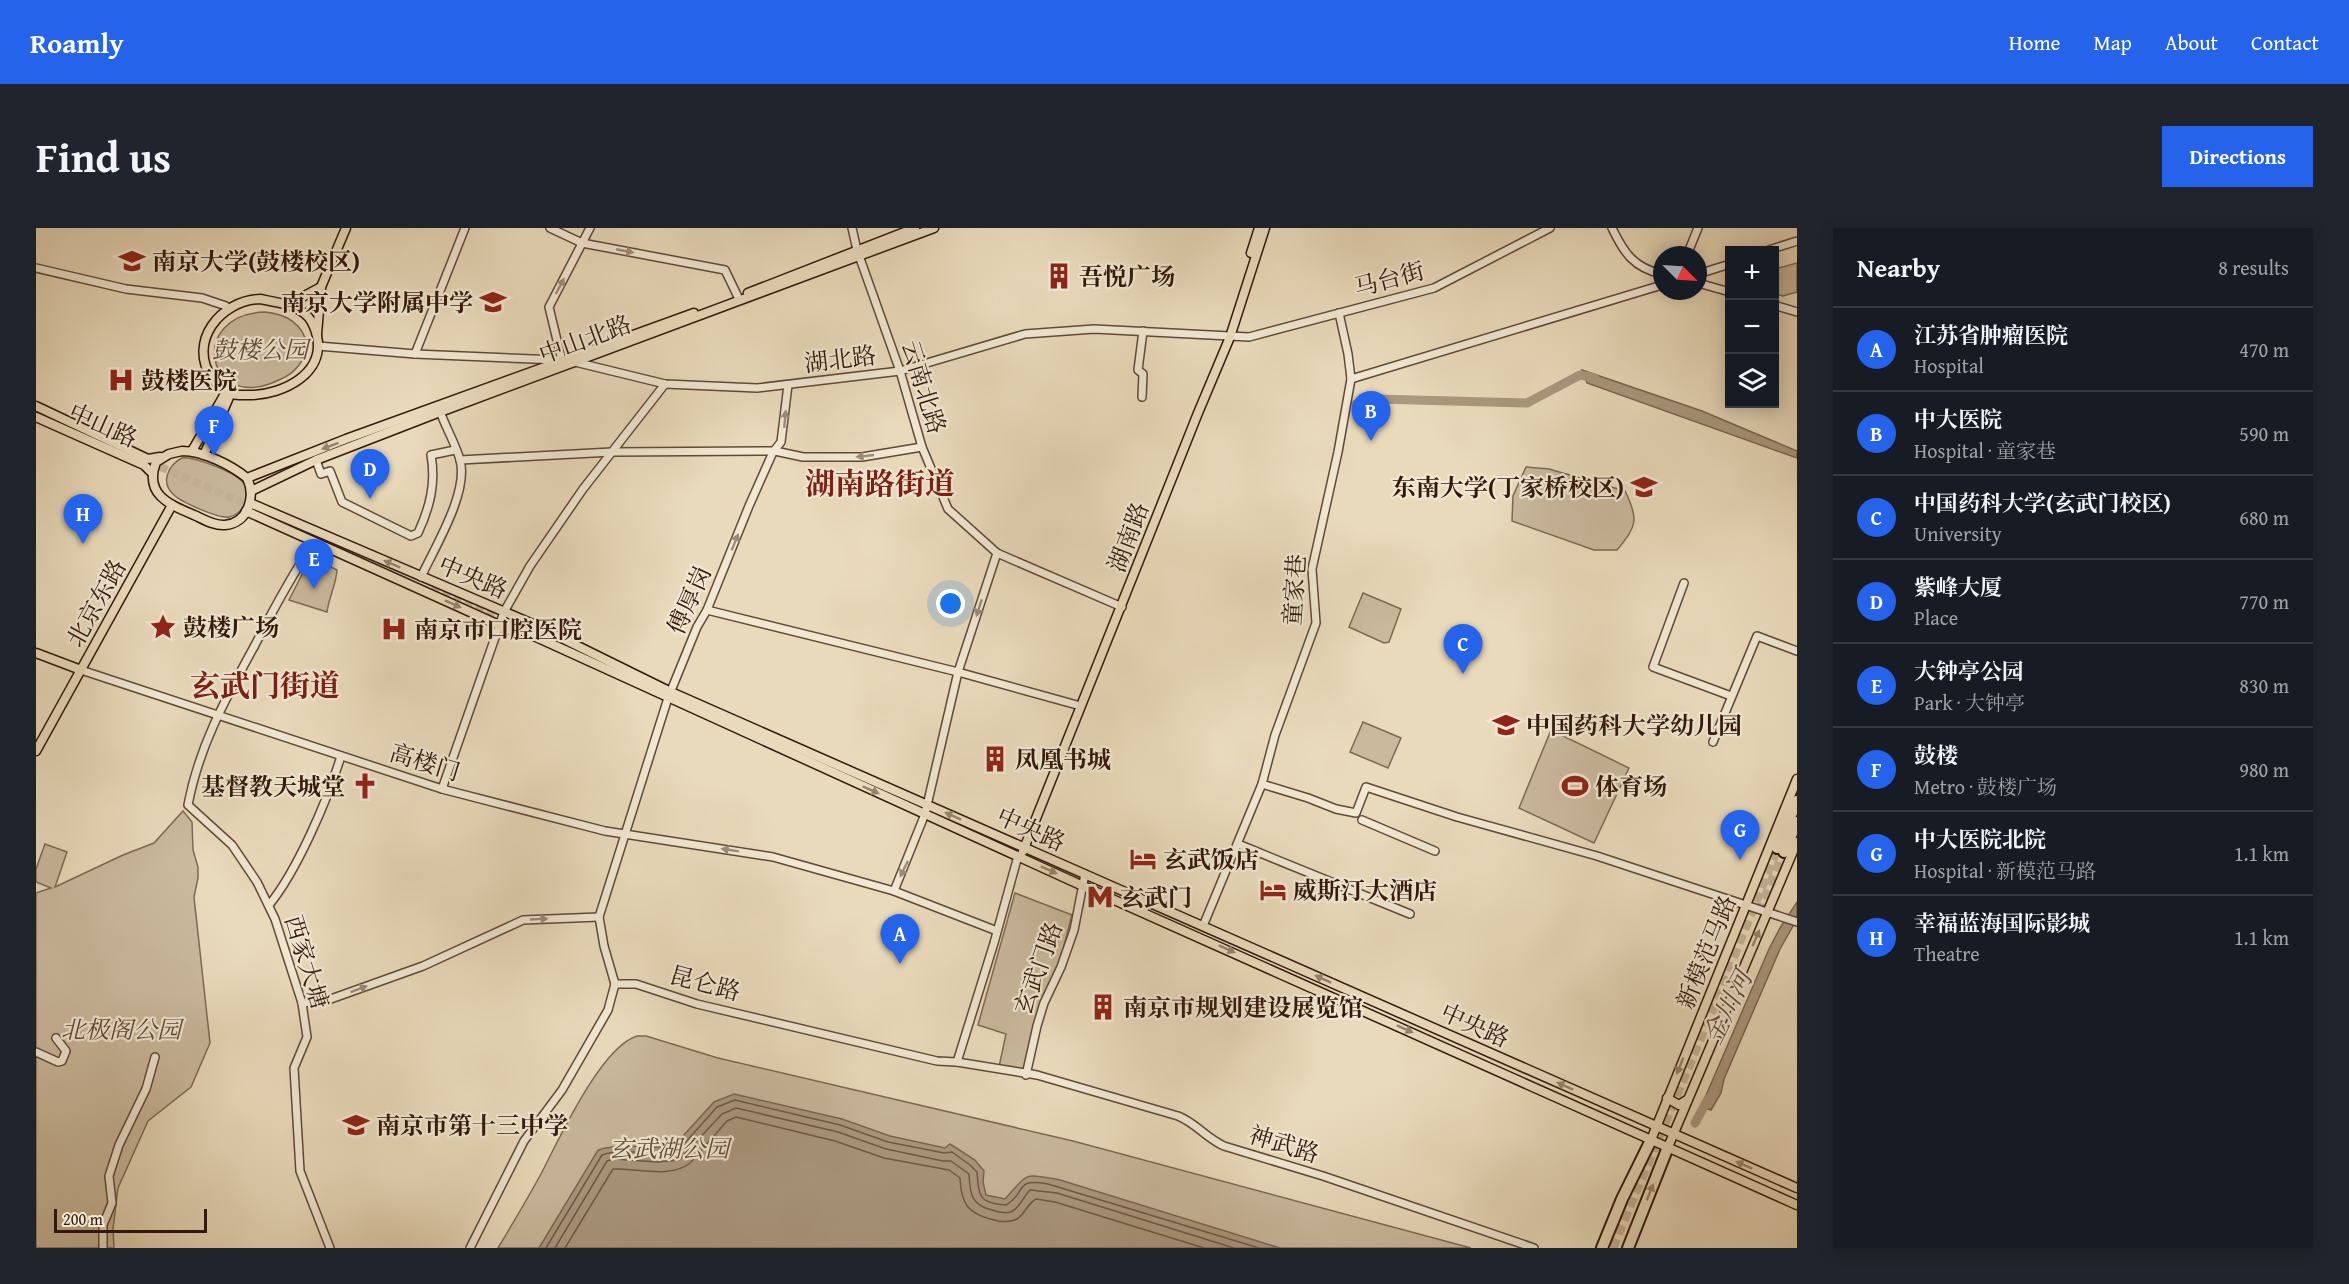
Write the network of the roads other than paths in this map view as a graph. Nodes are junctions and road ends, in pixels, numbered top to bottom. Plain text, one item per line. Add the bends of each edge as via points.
1 (346, 228) edge
2 (465, 228) edge
3 (550, 228) edge
4 (590, 228) edge
5 (852, 228) edge
6 (915, 228) edge
7 (934, 228) edge
8 (1259, 228) edge
9 (1265, 228) edge
10 (1550, 228) edge
11 (1612, 228) edge
12 (1698, 228) edge
13 (1797, 241) edge
14 (582, 243) junction
15 (1691, 246) edge
16 (1779, 247) edge
17 (858, 253) junction
18 (1725, 266) edge
19 (36, 268) edge
20 (1707, 271) edge
21 (1653, 272) edge
22 (1707, 286) edge
23 (321, 287) junction
24 (1653, 288) edge
25 (1725, 291) edge
26 (738, 297) junction
27 (287, 305) junction
28 (1779, 307) edge
29 (228, 310) junction
30 (1797, 312) edge
31 (1339, 313) junction
32 (1143, 331) junction
33 (317, 335) junction
34 (1229, 336) junction
35 (318, 346) junction
36 (415, 354) junction
37 (562, 361) junction
38 (578, 362) junction
39 (900, 371) junction
40 (1351, 379) junction
41 (665, 384) junction
42 (788, 385) junction
43 (228, 393) junction
44 (1142, 397) dead end
45 (36, 406) edge
46 (439, 409) junction
47 (36, 417) edge
48 (922, 447) junction
49 (455, 450) junction
50 (192, 451) junction
51 (775, 451) junction
52 (612, 452) junction
53 (204, 455) junction
54 (163, 457) junction
55 (316, 460) junction
56 (460, 460) junction
57 (152, 473) junction
58 (247, 478) junction
59 (252, 490) junction
60 (172, 505) junction
61 (248, 507) junction
62 (314, 542) junction
63 (997, 553) junction
64 (421, 577) junction
65 (1684, 583) dead end
66 (1119, 606) junction
67 (707, 610) junction
68 (504, 612) junction
69 (499, 624) junction
70 (1797, 651) edge
71 (36, 653) edge
72 (580, 657) junction
73 (81, 670) junction
74 (958, 672) junction
75 (670, 695) junction
76 (1731, 696) junction
77 (1077, 705) junction
78 (217, 715) junction
79 (1713, 742) dead end
80 (36, 751) edge
81 (341, 756) junction
82 (1797, 779) edge
83 (1262, 784) junction
84 (442, 789) junction
85 (1797, 801) edge
86 (928, 805) junction
87 (925, 814) junction
88 (1362, 820) dead end
89 (1797, 822) edge
90 (625, 834) junction
91 (1797, 842) edge
92 (1238, 844) junction
93 (1023, 847) junction
94 (1435, 851) dead end
95 (1019, 856) junction
96 (1085, 874) junction
97 (1083, 886) junction
98 (894, 891) junction
99 (1746, 904) junction
100 (269, 905) junction
101 (1768, 911) junction
102 (1410, 914) dead end
103 (599, 916) junction
104 (1797, 922) edge
105 (1203, 926) junction
106 (997, 931) junction
107 (615, 984) junction
108 (302, 1003) junction
109 (56, 1038) dead end
110 (36, 1052) edge
111 (155, 1056) dead end
112 (957, 1062) junction
113 (1026, 1075) junction
114 (1667, 1098) junction
115 (1687, 1100) junction
116 (1656, 1126) junction
117 (1674, 1133) junction
118 (1651, 1140) junction
119 (1668, 1147) junction
120 (1638, 1163) junction
121 (1658, 1170) junction
122 (1797, 1188) edge
123 (1797, 1205) edge
124 (103, 1248) edge
125 (330, 1248) edge
126 (470, 1248) edge
127 (1534, 1248) edge
128 (1602, 1248) edge
129 (1628, 1248) edge

1 - 23 main road
2 - 36 street
3 - 14 street
4 - 14 street
5 - 17 street, 云南北路
6 - 17 main road, 中山北路
7 - 17 main road, 中山北路
8 - 34 main road, 湖南路
9 - 34 main road, 湖南路
10 - 31 street, 马台街 via 1434,288
11 - 21 street via 1630,259
12 - 15 street
13 - 16 street
14 -> 26 street via 724,270
37 -> 14 street via 549,307
17 - 26 main road, 中山北路
17 - 38 main road, 中山北路
17 - 39 street, 云南北路
18 - 20 street
19 - 29 street via 126,289 202,298
22 - 25 street
23 - 27 main road
23 - 33 main road
24 - 40 street
26 - 37 main road, 中山北路
27 - 29 main road via 253,300
27 - 33 main road via 306,315
28 - 30 street
29 - 43 main road via 207,333 203,355 208,372
31 - 34 street, 马台街 via 1249,337
31 - 40 street, 童家巷
32 - 34 street, 湖北路
32 - 39 street, 湖北路 via 1025,334
32 - 44 street via 1138,370 1143,374
33 - 35 main road
34 - 66 main road, 湖南路 via 1192,412
35 - 36 street, 湖北路
35 - 43 main road via 313,365 278,392
36 - 37 street, 湖北路
37 - 38 street, 湖北路
37 - 46 main road, 中山北路
38 - 41 street, 湖北路
38 - 46 main road, 中山北路
39 - 42 street, 湖北路
39 - 48 street, 云南北路
40 - 83 street, 童家巷 via 1312,569 1316,623 1275,735
41 - 42 street, 湖北路 via 757,388
41 - 52 street
51 -> 42 street, 傅厚岗 via 784,428
43 - 50 main road
43 - 53 main road
45 - 54 main road via 148,459
46 - 49 street
46 - 55 main road, 中山北路
46 -> 58 main road, 中山北路
47 - 57 main road, 中山路 via 135,460
48 -> 51 street via 862,457 803,457
48 - 63 street, 云南北路 via 948,509
49 - 55 street via 431,455 434,478 430,507 418,533 411,536 342,502 330,471 321,474
49 - 56 street
50 - 53 main road
50 - 54 main road
51 - 52 street
67 -> 51 street, 傅厚岗
52 - 56 street
52 - 68 street via 530,566
53 - 58 main road
54 - 57 main road
55 - 59 main road, 中山北路
56 - 64 street via 458,494
57 - 60 main road via 158,493
58 - 59 main road
59 - 61 main road
60 - 61 main road via 222,525 237,521
60 - 73 main road, 北京东路
61 - 62 main road, 中央路
64 -> 61 main road, 中央路
62 -> 69 main road, 中央路
62 - 78 street
63 - 66 street, 云南北路
63 -> 74 street
64 - 68 main road, 中央路
65 - 76 street via 1653,667
66 - 77 main road, 湖南路
66 - 93 main road, 湖南路
67 - 74 street
67 - 75 street, 傅厚岗
68 - 69 street
68 - 75 main road, 中央路
69 - 72 main road, 中央路
69 - 84 street
70 - 76 street via 1757,636
71 - 73 main road
72 - 75 main road, 中央路
72 - 75 main road, 中央路 via 513,624
73 - 78 street, 高楼门
73 - 80 main road, 北京东路
74 - 77 street
74 - 86 street
75 - 86 main road, 中央路
75 -> 87 main road, 中央路
75 - 90 street, 傅厚岗
76 - 79 street
77 - 93 main road, 湖南路
78 - 81 street, 高楼门
78 - 100 street, 西家大塘 via 194,771 188,805 232,845
81 - 84 street, 高楼门
81 - 100 street via 312,831
82 - 99 main road, 新模范马路
83 - 92 street, 童家巷
83 - 99 street via 1317,800 1336,810 1356,813 1366,787
84 - 90 street, 高楼门
85 - 89 highway via 1781,850
86 - 87 street
93 -> 86 main road, 中央路
87 - 95 main road, 中央路
87 -> 98 street
88 - 94 street
98 -> 90 street, 高楼门 via 773,857
90 - 103 street
91 - 101 main road, 新模范马路
92 - 102 street
92 - 105 street, 童家巷
93 - 95 main road, 湖南路
93 - 96 main road, 中央路
95 -> 97 main road, 中央路
95 - 106 street
96 - 97 street, 玄武门路
96 - 105 main road, 中央路
97 - 113 street, 玄武门路 via 1068,947 1037,1026
97 -> 118 main road, 中央路
98 - 106 street, 高楼门
99 - 101 street
99 -> 114 main road, 新模范马路
100 - 108 street, 西家大塘
101 - 104 street
115 -> 101 main road, 新模范马路
103 - 107 street
108 -> 103 street via 328,1000 423,966 523,920
116 -> 105 main road, 中央路
106 - 112 street
107 - 112 street, 昆仑路 via 636,984 697,1004
107 - 126 street via 608,1010 562,1090 524,1141
108 - 125 street, 西家大塘 via 307,1037 294,1068 300,1171
109 - 110 street via 66,1051 62,1061
111 - 124 street via 146,1089 109,1176 112,1203 103,1226
112 - 113 street, 神武路
113 - 127 street, 神武路 via 1178,1116 1224,1146
114 - 115 main road via 1679,1105
114 - 116 main road, 新模范马路
115 - 117 main road, 新模范马路
116 - 117 main road, 中央路
116 - 118 main road, 新模范马路
117 - 119 main road, 新模范马路
122 -> 117 main road, 中央路
118 - 119 main road, 中央路
118 - 120 highway
119 - 121 highway
119 - 123 main road, 中央路
120 - 121 highway
120 - 128 highway
129 -> 121 highway

